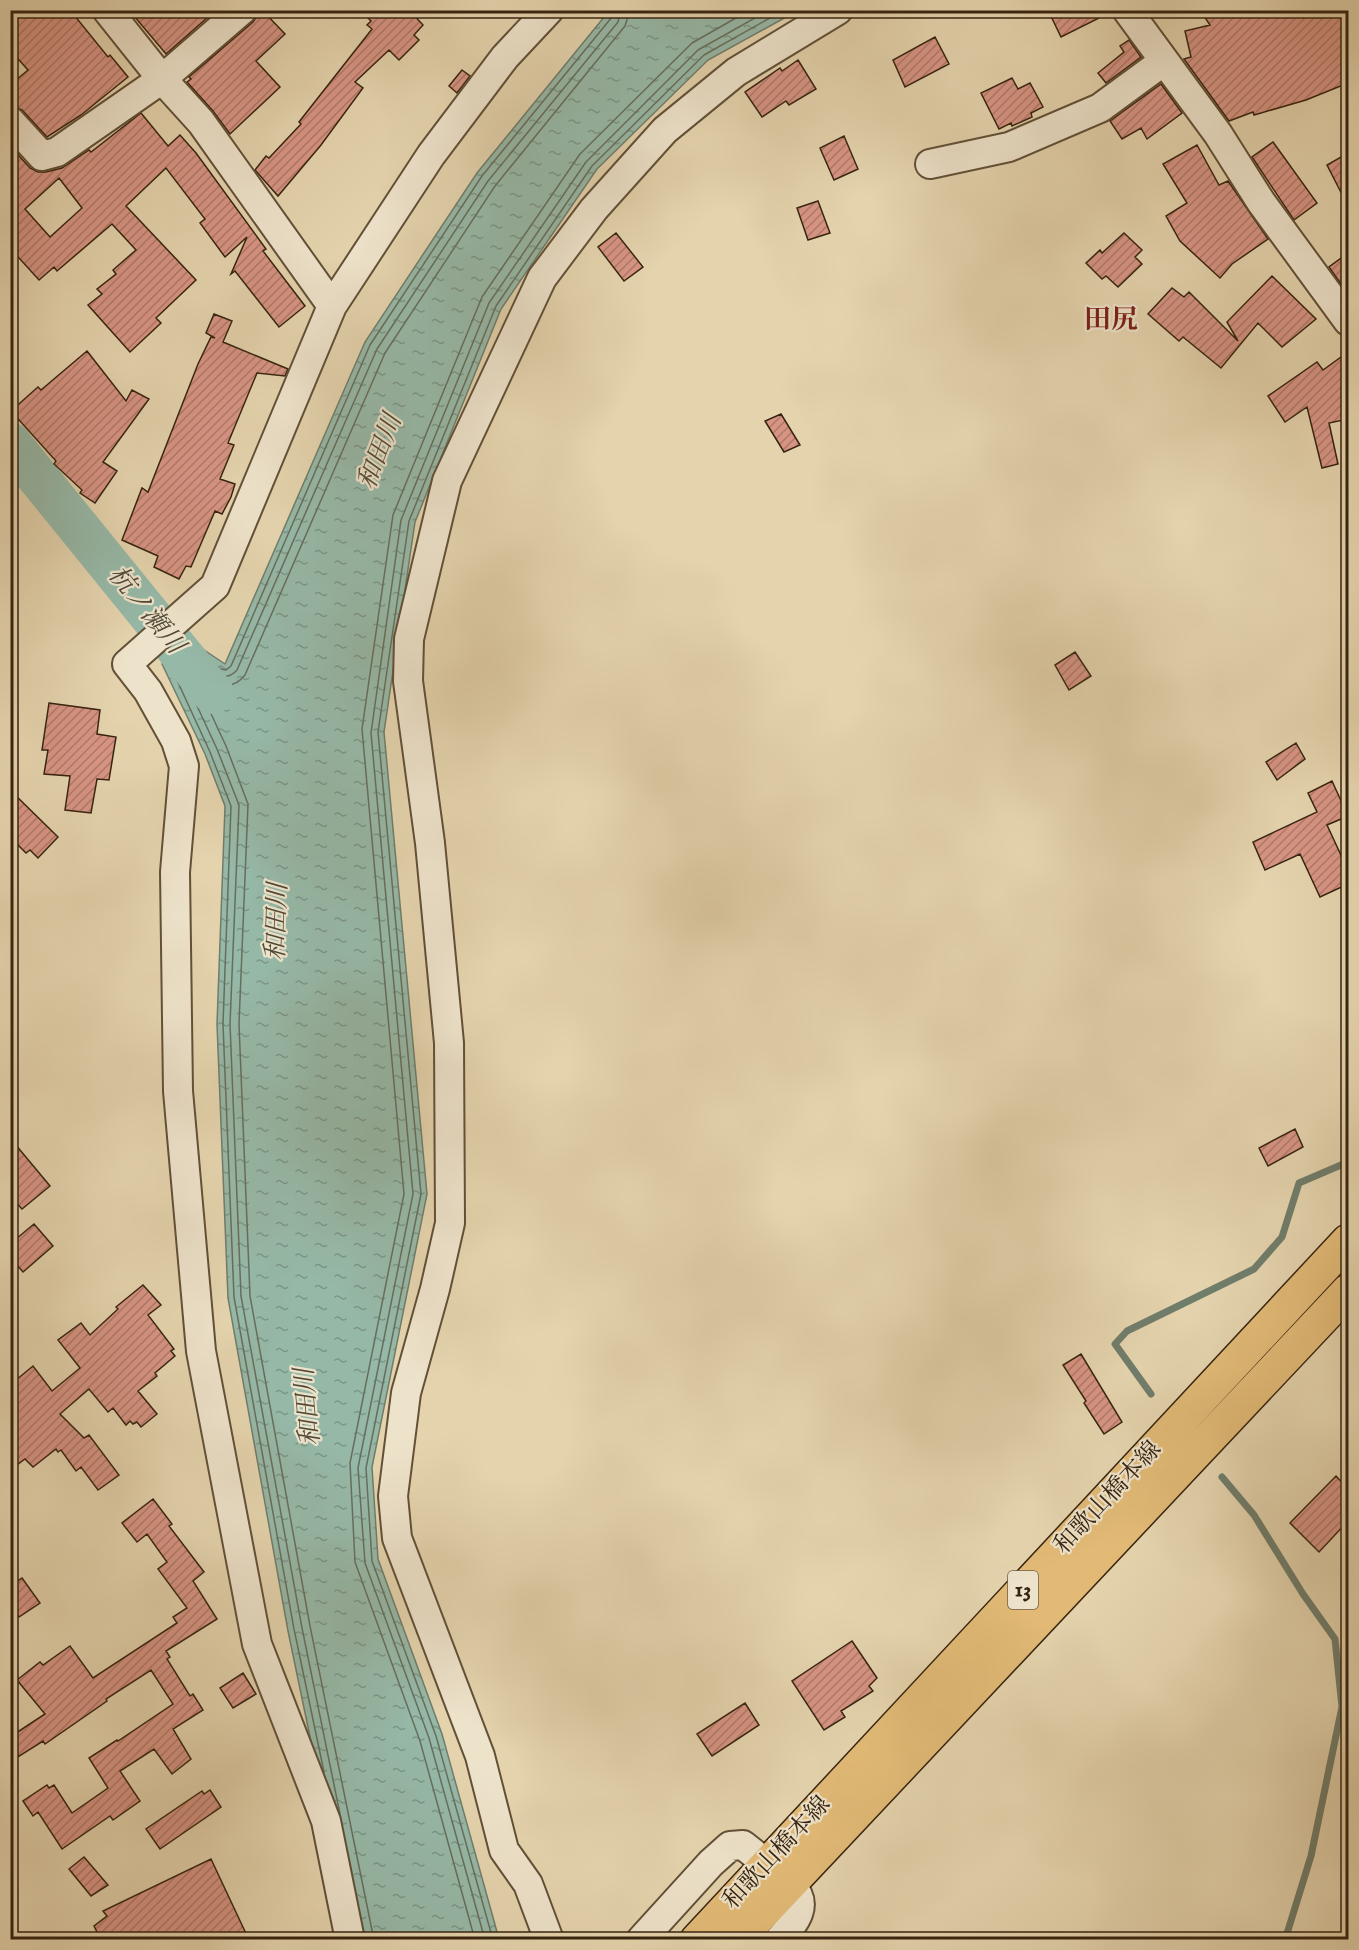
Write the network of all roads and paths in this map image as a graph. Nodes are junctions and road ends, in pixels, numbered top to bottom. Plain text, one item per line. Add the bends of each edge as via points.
1 (107, 10) edge
2 (242, 10) edge
3 (549, 10) edge
4 (838, 10) edge
5 (1127, 10) edge
6 (1164, 61) junction
7 (162, 79) junction
8 (10, 121) edge
9 (930, 164) dead end
10 (332, 306) junction
11 (1348, 321) edge
12 (1348, 1241) edge
13 (1348, 1291) edge
14 (778, 1874) junction
15 (350, 1940) edge
16 (549, 1940) edge
17 (641, 1940) edge
18 (697, 1940) edge
19 (737, 1940) edge
20 (779, 1940) edge

1 - 7 street
2 - 7 street
3 - 10 street via 505,57 431,155
4 - 16 street via 736,72 665,130 594,209 542,278 447,481 409,639 408,681 430,843 449,1043 450,1223 406,1393 393,1496 397,1538 480,1756 504,1850 528,1884
5 - 6 street
6 - 9 street via 1100,108 1009,147
6 - 11 street
7 - 8 street via 57,152 42,156
7 - 10 street via 201,122
10 - 15 street via 215,586 127,664 148,691 176,741 184,766 175,872 178,1091 201,1351 257,1644 326,1821
12 - 14 main road, 和歌山橋本線 / 13
13 - 14 main road, 和歌山橋本線 / 13
14 - 17 street via 743,1845 730,1846
14 - 18 main road, 和歌山橋本線 / 13
14 - 19 main road, 和歌山橋本線 / 13
14 - 20 street via 798,1893 800,1910

